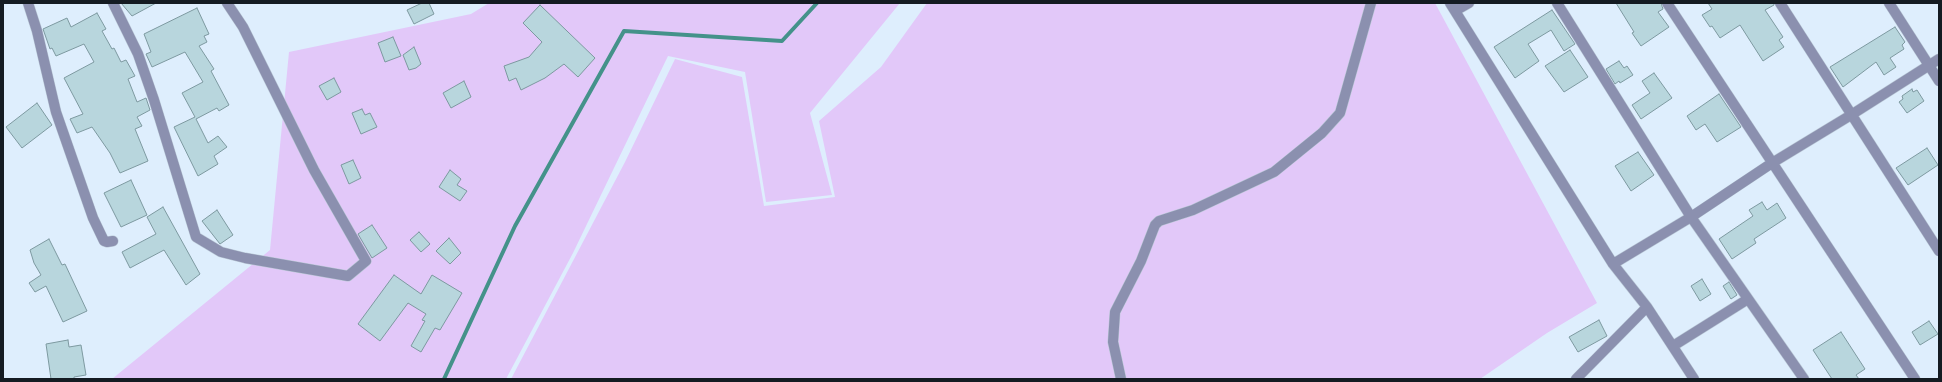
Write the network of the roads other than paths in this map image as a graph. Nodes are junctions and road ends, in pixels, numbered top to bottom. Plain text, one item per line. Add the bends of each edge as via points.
1 (28, 3) edge
2 (113, 3) edge
3 (227, 3) edge
4 (1372, 3) edge
5 (1468, 3) edge
6 (1557, 3) edge
7 (1667, 3) edge
8 (1780, 3) edge
9 (1888, 3) edge
10 (1453, 7) edge
11 (1939, 59) edge
12 (1929, 66) junction
13 (1939, 81) edge
14 (1851, 115) junction
15 (1772, 163) junction
16 (1690, 218) junction
17 (113, 240) dead end
18 (1939, 251) edge
19 (1613, 264) junction
20 (1748, 299) junction
21 (1646, 307) junction
22 (1673, 346) junction
23 (1121, 379) edge
24 (1576, 379) edge
25 (1694, 379) edge
26 (1804, 379) edge
27 (1915, 379) edge

1 - 17 street via 56,112 93,218 104,241
2 - 3 street via 138,54 152,93 196,237 221,252 348,276 366,261 314,170 243,27
4 - 23 street via 1341,108 1328,128 1274,172 1193,210 1159,221 1155,225 1141,260 1114,312 1113,342
5 - 10 street
6 - 16 street
7 - 15 street
8 - 14 street
9 - 12 street
10 - 19 street
11 - 12 street
12 - 13 street
12 - 14 street
14 - 15 street
14 - 18 street
15 - 16 street
15 - 27 street
16 - 19 street
16 - 20 street
19 - 21 street
20 - 22 street
20 - 26 street
21 - 22 street
21 - 24 street
22 - 25 street

